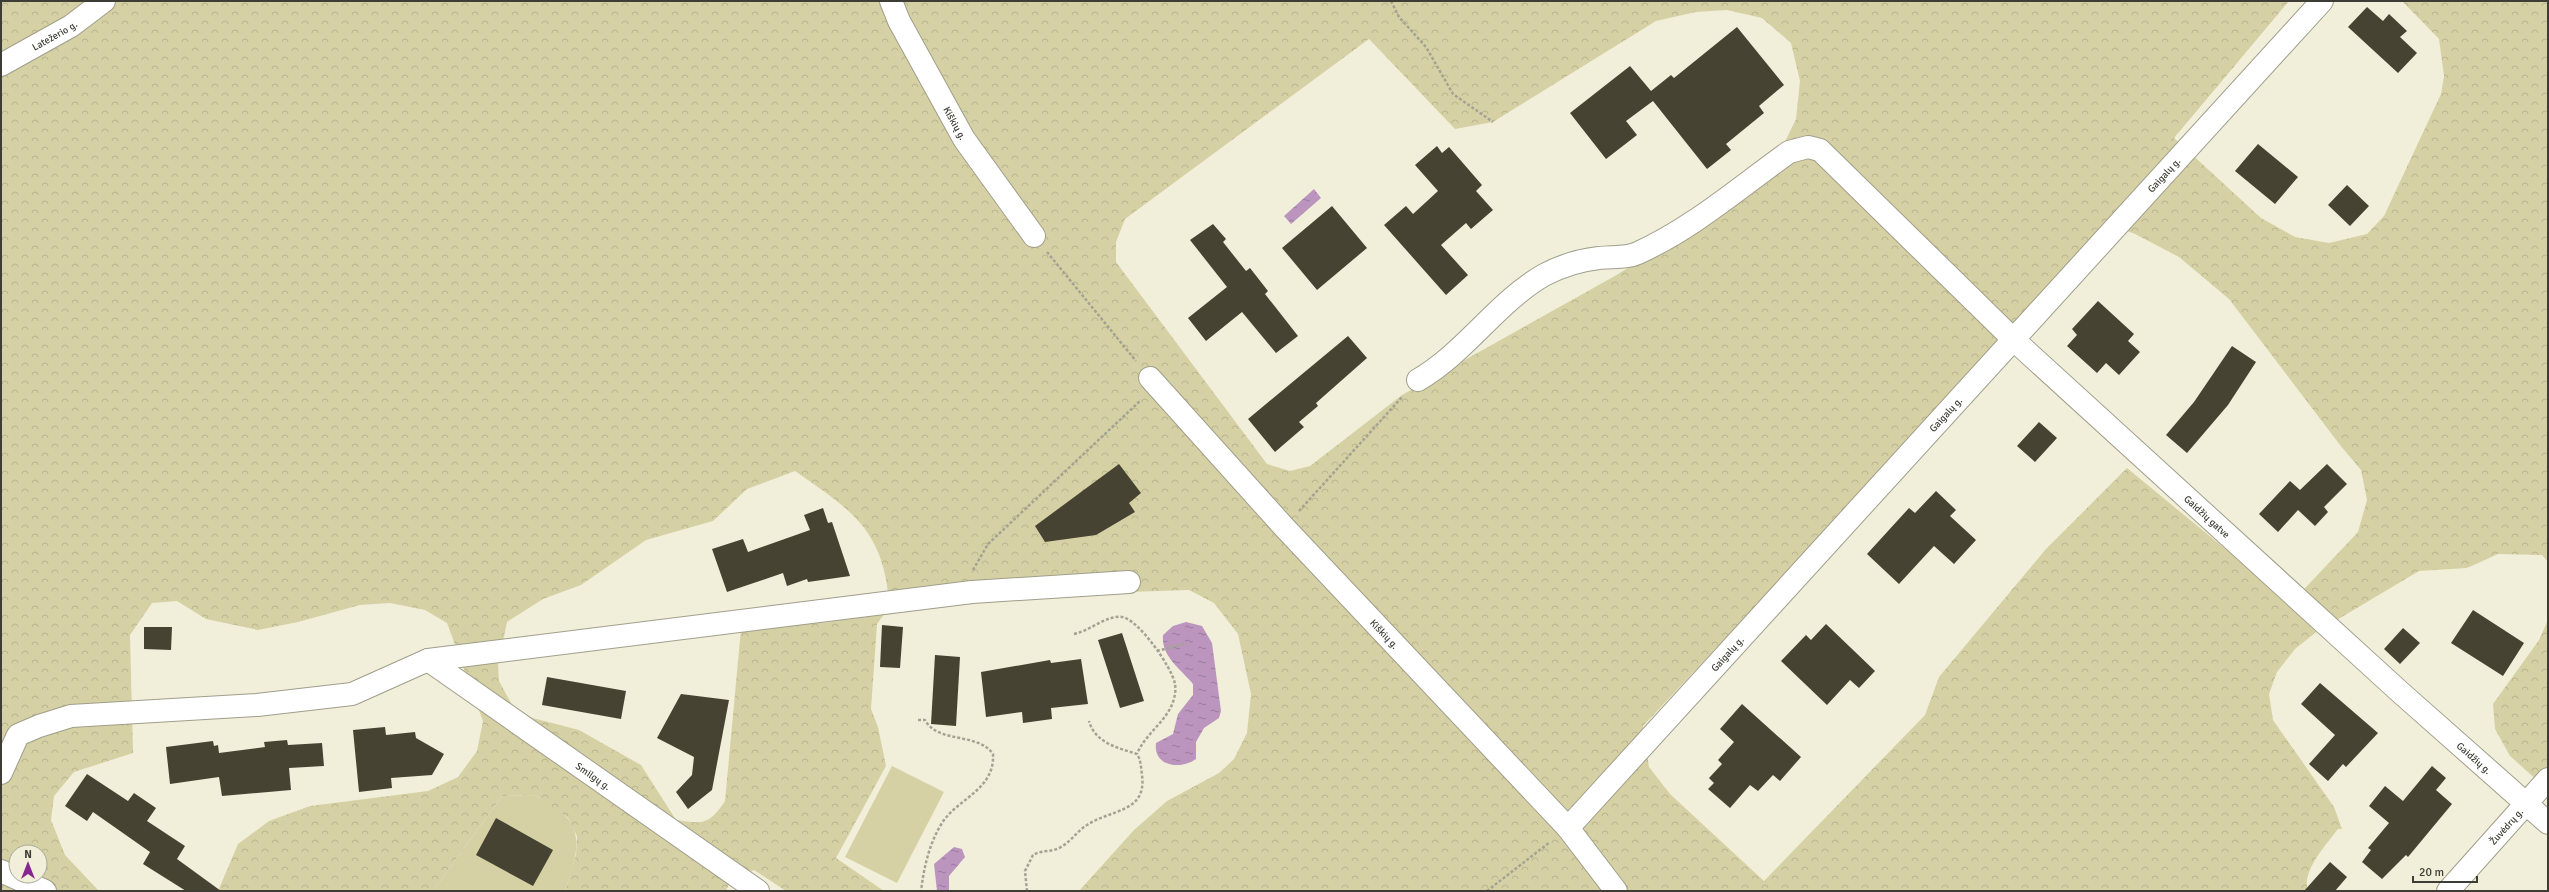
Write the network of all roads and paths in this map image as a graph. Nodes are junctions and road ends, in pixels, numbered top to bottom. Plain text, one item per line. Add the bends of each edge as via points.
1 (104, 1) edge
2 (891, 1) edge
3 (1391, 1) edge
4 (2322, 1) edge
5 (1, 65) edge
6 (1494, 122) dead end
7 (1034, 236) joint
8 (2014, 340) junction
9 (1418, 380) joint
10 (1154, 382) junction
11 (1284, 527) junction
12 (1129, 582) dead end
13 (972, 592) junction
14 (1074, 634) dead end
15 (1186, 643) dead end
16 (1157, 651) junction
17 (428, 660) junction
18 (2400, 692) joint
19 (918, 720) dead end
20 (1089, 721) dead end
21 (1137, 754) junction
22 (1, 773) edge
23 (2548, 779) edge
24 (2525, 804) junction
25 (2548, 824) edge
26 (1568, 828) junction
27 (1, 871) edge
28 (45, 891) edge
29 (758, 891) edge
30 (921, 891) edge
31 (1027, 891) edge
32 (1487, 891) edge
33 (1616, 891) edge
34 (2448, 891) edge

1 - 5 street, Latežerio g. via 71,26
2 - 7 street, Kiškių g. via 899,21 964,139
3 - 6 path via 1399,17 1426,47 1453,94
4 - 8 street, Gaigalų g.
7 - 10 path
8 - 9 street, Gaidžių gatve via 1820,150 1808,147 1789,152 1686,226 1636,254 1618,258 1600,257 1573,263 1545,275 1522,290 1440,367
8 - 18 street, Gaidžių gatve
8 - 26 street, Gaigalų g.
9 - 11 path
10 - 11 street, Kiškių g.
10 - 13 path via 988,544 973,570
11 - 26 street, Kiškių g.
12 - 13 street
13 - 17 street
14 - 16 path via 1087,631 1114,617 1128,618
15 - 16 path
16 - 21 path via 1173,678 1175,694 1168,712 1142,743
17 - 22 street via 352,694 256,705 71,716 18,735
17 - 29 street, Smilgų g.
18 - 24 street, Gaidžių g.
19 - 30 path via 925,720 932,729 984,746 993,754 989,777 943,822 926,858
20 - 21 path via 1096,734 1110,746
21 - 31 path via 1143,782 1142,792 1136,802 1087,825 1057,849 1032,855 1026,871
23 - 24 street, Žuvėdrų g.
24 - 25 street, Gaidžių g.
24 - 34 street, Žuvėdrų g.
26 - 32 path
26 - 33 street, Kiškių g.
27 - 28 street

